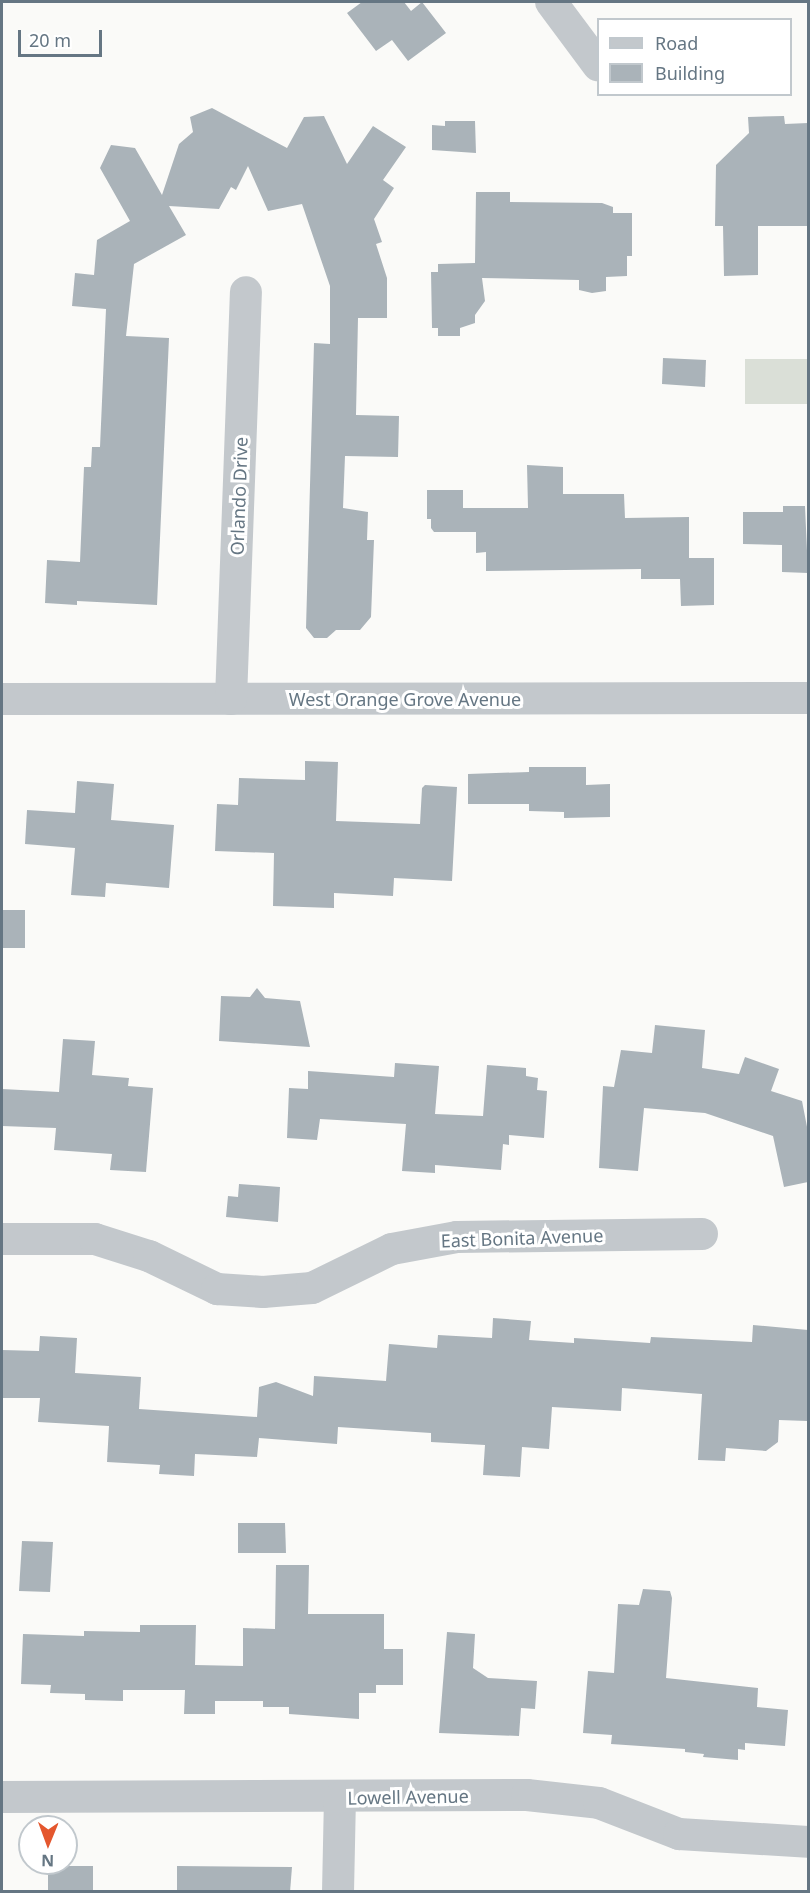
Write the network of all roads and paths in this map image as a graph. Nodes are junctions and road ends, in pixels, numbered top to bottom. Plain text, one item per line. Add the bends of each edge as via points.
1 (551, 2) edge
2 (597, 64) edge
3 (246, 292) dead end
4 (808, 698) edge
5 (2, 699) edge
6 (231, 699) junction
7 (702, 1234) dead end
8 (2, 1239) edge
9 (2, 1797) edge
10 (340, 1798) junction
11 (808, 1842) edge
12 (338, 1892) edge

1 - 2 street
3 - 6 street, Orlando Drive
4 - 6 street, West Orange Grove Avenue
5 - 6 street, West Orange Grove Avenue
7 - 8 street, East Bonita Avenue via 457,1237 392,1249 312,1288 263,1292 217,1289 149,1256 95,1239
9 - 10 street, Lowell Avenue
10 - 11 street, Lowell Avenue via 527,1795 599,1803 679,1834
10 - 12 street

